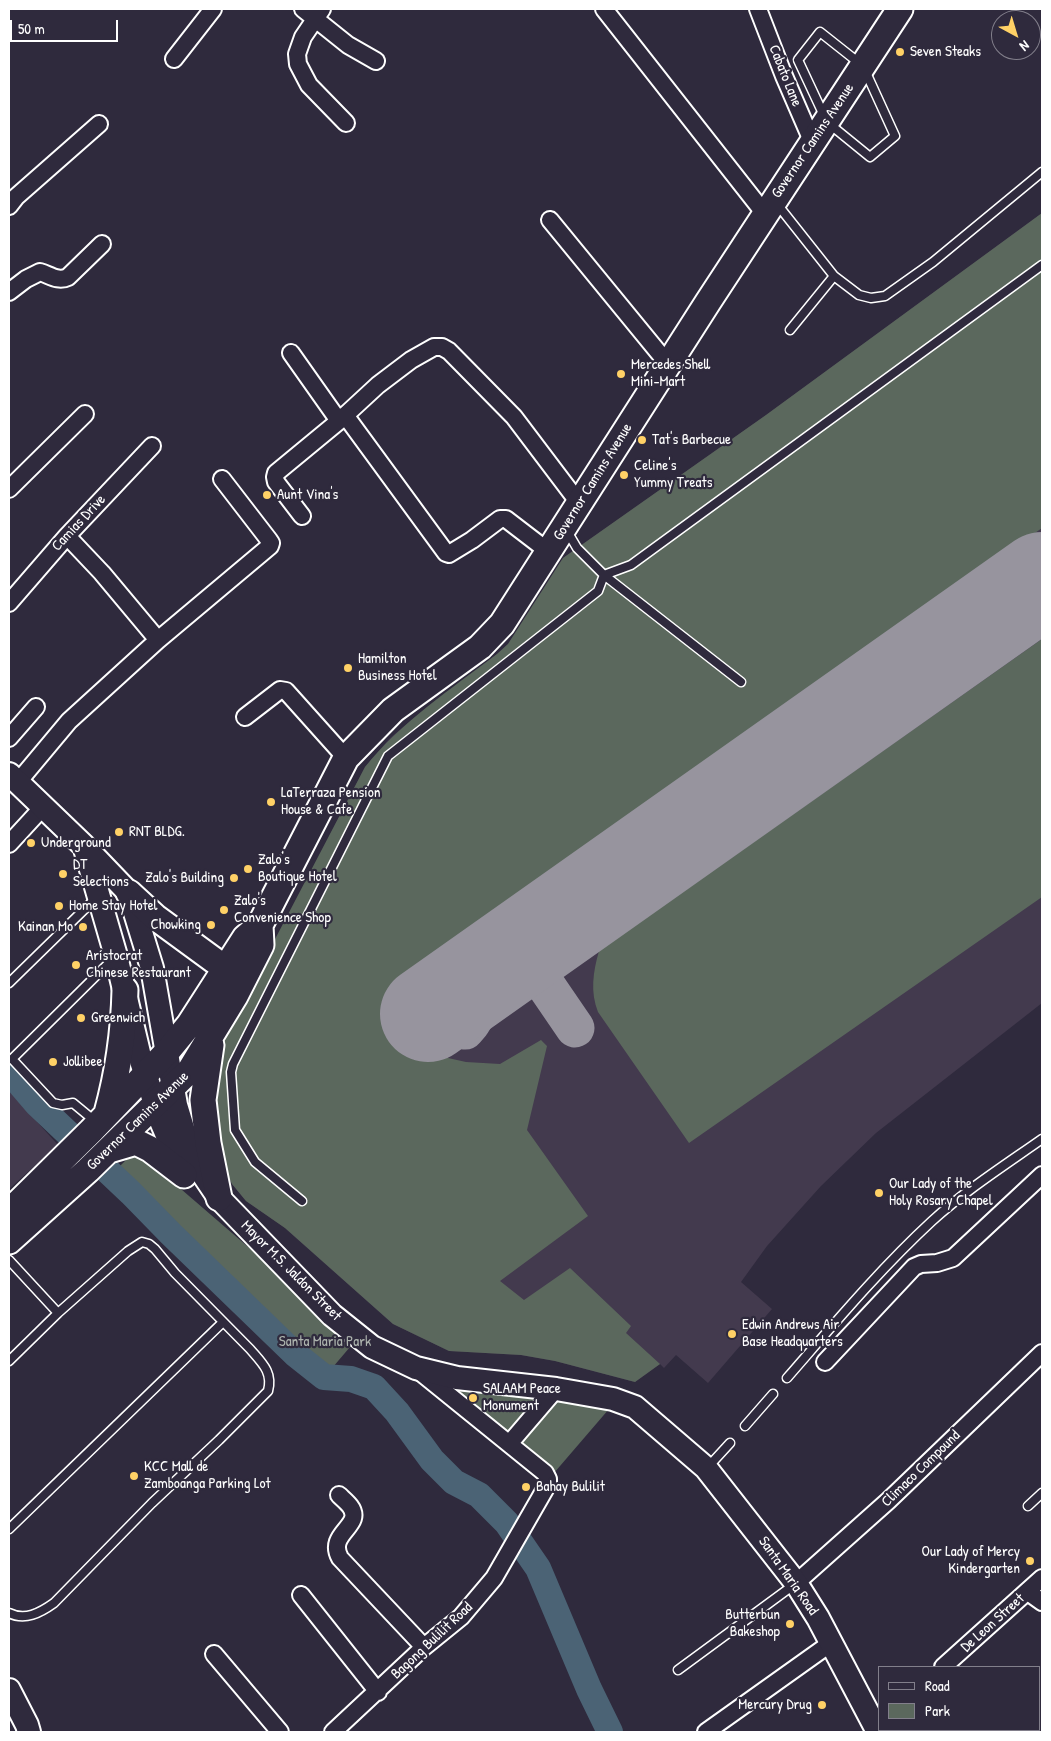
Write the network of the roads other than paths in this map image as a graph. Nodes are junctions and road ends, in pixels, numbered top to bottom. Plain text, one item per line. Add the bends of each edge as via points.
1 (213, 9) edge
2 (758, 9) edge
3 (900, 9) edge
4 (607, 10) edge
5 (314, 12) edge
6 (174, 59) dead end
7 (376, 61) dead end
8 (863, 66) junction
9 (826, 122) junction
10 (346, 123) dead end
11 (99, 124) dead end
12 (813, 143) junction
13 (1042, 172) edge
14 (9, 206) edge
15 (770, 207) junction
16 (550, 220) dead end
17 (102, 244) dead end
18 (1042, 265) edge
19 (834, 276) junction
20 (9, 292) edge
21 (790, 330) dead end
22 (290, 353) dead end
23 (668, 364) junction
24 (85, 414) dead end
25 (342, 418) junction
26 (152, 446) dead end
27 (222, 479) dead end
28 (9, 489) edge
29 (579, 503) junction
30 (302, 516) dead end
31 (564, 527) junction
32 (67, 536) junction
33 (549, 552) junction
34 (604, 575) junction
35 (9, 603) edge
36 (158, 640) junction
37 (741, 682) dead end
38 (36, 706) dead end
39 (245, 717) dead end
40 (9, 738) edge
41 (346, 758) junction
42 (13, 778) edge
43 (43, 807) junction
44 (9, 844) edge
45 (84, 846) junction
46 (129, 893) junction
47 (98, 896) junction
48 (260, 925) junction
49 (116, 956) junction
50 (226, 969) junction
51 (9, 983) edge
52 (125, 990) junction
53 (213, 1032) junction
54 (166, 1053) junction
55 (146, 1074) junction
56 (164, 1096) junction
57 (98, 1123) junction
58 (1042, 1139) edge
59 (109, 1150) junction
60 (184, 1175) junction
61 (1042, 1175) edge
62 (219, 1198) junction
63 (302, 1201) dead end
64 (9, 1212) edge
65 (9, 1241) edge
66 (9, 1260) edge
67 (58, 1313) junction
68 (223, 1322) junction
69 (1042, 1353) edge
70 (9, 1361) edge
71 (825, 1362) dead end
72 (416, 1368) junction
73 (787, 1378) dead end
74 (556, 1389) junction
75 (773, 1394) dead end
76 (745, 1426) dead end
77 (671, 1439) joint
78 (730, 1442) dead end
79 (509, 1444) junction
80 (706, 1468) junction
81 (1042, 1493) edge
82 (339, 1495) dead end
83 (1028, 1506) dead end
84 (9, 1529) edge
85 (1042, 1578) edge
86 (796, 1583) junction
87 (1028, 1592) junction
88 (301, 1594) dead end
89 (1042, 1602) edge
90 (9, 1613) edge
91 (831, 1643) junction
92 (424, 1647) junction
93 (214, 1654) dead end
94 (944, 1666) edge
95 (678, 1670) dead end
96 (9, 1690) edge
97 (378, 1692) junction
98 (878, 1728) edge
99 (28, 1732) edge
100 (280, 1732) edge
101 (333, 1732) edge
102 (706, 1732) edge

1 - 6 street
2 - 12 street, Cabato Lane
3 - 8 main road, Governor Camins Avenue
4 - 15 street
5 - 7 street via 348,45
5 - 10 street via 297,54 298,64 309,84
8 - 9 main road, Governor Camins Avenue
8 - 9 lane via 820,32 798,60
8 - 9 lane via 895,136 870,157
9 - 12 main road, Governor Camins Avenue
11 - 14 street
12 - 15 main road, Governor Camins Avenue
13 - 19 lane via 885,296 871,298 859,295
15 - 19 lane
15 - 23 main road, Governor Camins Avenue
16 - 23 street
17 - 20 street via 68,277 62,280 40,272
18 - 34 lane via 631,565
19 - 21 lane
22 - 25 street
23 - 29 main road, Governor Camins Avenue
24 - 28 street
25 - 29 street via 411,360 434,347 442,347 514,417
25 - 30 street via 276,473 276,482
25 - 33 street via 446,553 472,540 500,519 506,519
26 - 32 street, Camias Drive
27 - 36 street via 269,540 270,546
29 - 31 main road, Governor Camins Avenue
31 - 33 main road, Governor Camins Avenue
31 - 34 lane via 577,548
32 - 35 street, Camias Drive
32 - 36 street
33 - 41 main road, Governor Camins Avenue via 502,624 480,647 393,710
34 - 37 lane
34 - 63 lane via 598,591 388,756 233,1064 235,1130 254,1162
36 - 42 street
38 - 40 street
39 - 41 street via 280,690 286,691
41 - 48 main road, Governor Camins Avenue
42 - 43 main road, Mayor M.S. Jaldon Street
43 - 44 street
43 - 45 main road, Mayor M.S. Jaldon Street
45 - 46 main road, Mayor M.S. Jaldon Street
45 - 47 main road, Mayor M.S. Jaldon Street
46 - 50 main road via 155,917
46 - 54 main road, Mayor M.S. Jaldon Street via 152,968
47 - 49 main road, Mayor M.S. Jaldon Street
47 - 51 lane
48 - 50 main road, Governor Camins Avenue via 245,938
48 - 53 main road, Governor Camins Avenue via 262,945
49 - 52 main road, Mayor M.S. Jaldon Street
49 - 57 lane via 12,1060 53,1104 73,1103
50 - 54 main road, Governor Camins Avenue via 190,1025
52 - 55 main road, Mayor M.S. Jaldon Street
52 - 57 main road via 125,1015 112,1094
53 - 56 main road, Governor Camins Avenue via 190,1070
53 - 62 main road via 203,1100
54 - 55 main road, Governor Camins Avenue
54 - 56 main road, Mayor M.S. Jaldon Street
55 - 56 main road, Mayor M.S. Jaldon Street
55 - 57 main road, Governor Camins Avenue
56 - 59 main road, Governor Camins Avenue
56 - 60 main road, Mayor M.S. Jaldon Street
56 - 62 main road, Mayor M.S. Jaldon Street via 176,1105 192,1158
57 - 64 main road, Governor Camins Avenue
58 - 73 lane via 934,1220 902,1250
59 - 60 main road via 136,1142
59 - 65 main road, Governor Camins Avenue
60 - 62 main road, Mayor M.S. Jaldon Street
61 - 71 street via 953,1258 914,1267
62 - 72 main road, Mayor M.S. Jaldon Street via 332,1315 372,1347
66 - 67 lane
67 - 68 lane via 142,1242 155,1249
67 - 70 lane
68 - 84 lane
68 - 90 lane via 262,1362 268,1372 268,1391 54,1603 27,1616
69 - 86 street, Climaco Compound via 888,1501
72 - 74 main road, Mayor M.S. Jaldon Street via 456,1378
72 - 79 street, Bagong Bulilit Road
74 - 77 main road, Mayor M.S. Jaldon Street via 614,1399 635,1407
74 - 79 street
75 - 76 lane
77 - 80 main road, Santa Maria Road
78 - 80 lane
79 - 92 street, Bagong Bulilit Road via 545,1473 548,1484 494,1578 461,1618
80 - 86 main road, Santa Maria Road
81 - 83 lane
82 - 92 street via 353,1513 349,1527 337,1541 336,1551
85 - 87 street, De Leon Street
86 - 91 main road, Santa Maria Road
86 - 95 lane
87 - 89 street
87 - 94 street, De Leon Street
88 - 97 street
91 - 98 main road, Santa Maria Road
91 - 102 street
92 - 97 street, Bagong Bulilit Road
93 - 100 street
96 - 99 main road
97 - 101 street, Bagong Bulilit Road

